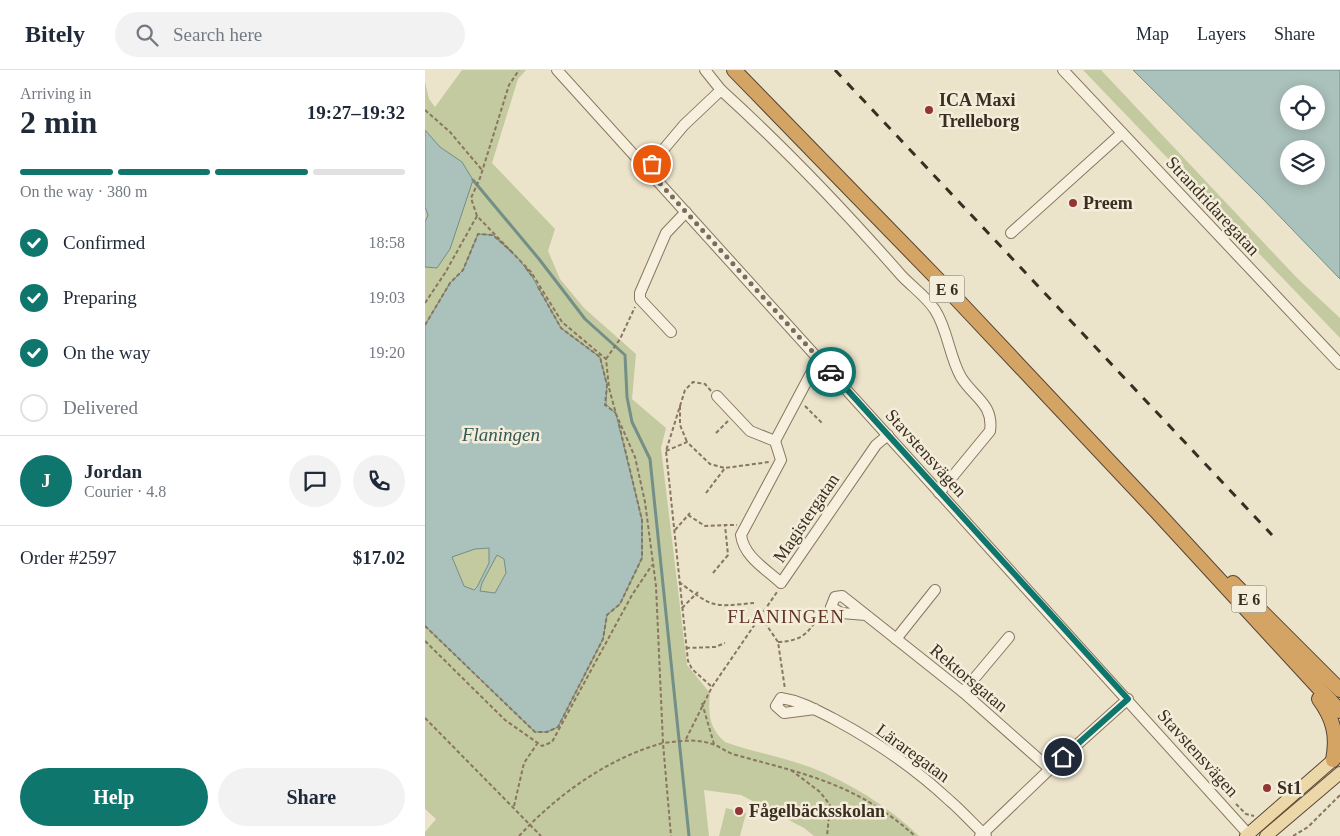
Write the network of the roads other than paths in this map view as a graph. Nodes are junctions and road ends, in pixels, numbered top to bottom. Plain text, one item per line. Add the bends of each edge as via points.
1 (557, 70) edge
2 (705, 70) edge
3 (735, 70) edge
4 (1063, 70) edge
5 (721, 90) junction
6 (1122, 132) junction
7 (647, 169) junction
8 (686, 212) junction
9 (1011, 234) dead end
10 (671, 332) dead end
11 (819, 358) junction
12 (1340, 364) edge
13 (717, 396) road end
14 (888, 435) junction
15 (775, 441) junction
16 (939, 493) junction
17 (1156, 511) junction
18 (935, 590) dead end
19 (866, 615) junction
20 (1268, 635) junction
21 (1009, 637) dead end
22 (896, 639) junction
23 (1340, 690) edge
24 (963, 692) junction
25 (1128, 699) junction
26 (815, 709) junction
27 (1340, 711) edge
28 (1337, 757) edge
29 (1050, 769) junction
30 (1340, 773) edge
31 (983, 835) edge
32 (1248, 835) edge
33 (1266, 836) edge

1 - 7 street, Stavstensvägen
2 - 5 street
3 - 17 highway, E 6
4 - 6 street, Strandridaregatan
5 - 7 street
5 - 16 street via 775,140 936,311 956,368 986,407 991,420 990,431
6 - 9 street
6 - 12 street, Strandridaregatan
7 - 8 street, Stavstensvägen
8 - 10 street via 667,233 640,293 640,299
8 - 11 street, Stavstensvägen
11 - 14 street, Stavstensvägen
11 - 15 street
13 - 15 street via 750,431
14 - 15 street, Magistergatan via 876,444 781,582 742,546 741,535 781,460
14 - 16 street, Stavstensvägen
16 - 25 street, Stavstensvägen
17 - 20 highway, E 6
17 - 23 highway, E 6
18 - 22 street
19 - 19 street, Rektorsgatan via 842,596 835,597 831,607 841,613
19 - 22 street, Rektorsgatan
20 - 27 highway, E 6
20 - 28 highway via 1327,710 1336,737
21 - 24 street
22 - 24 street, Rektorsgatan
24 - 29 street, Rektorsgatan
25 - 29 street, Läraregatan
25 - 32 street, Stavstensvägen
26 - 26 street, Läraregatan via 781,698 776,706 783,713
26 - 31 street, Läraregatan via 919,774 950,800
28 - 32 main road
29 - 31 street, Läraregatan
30 - 33 main road

